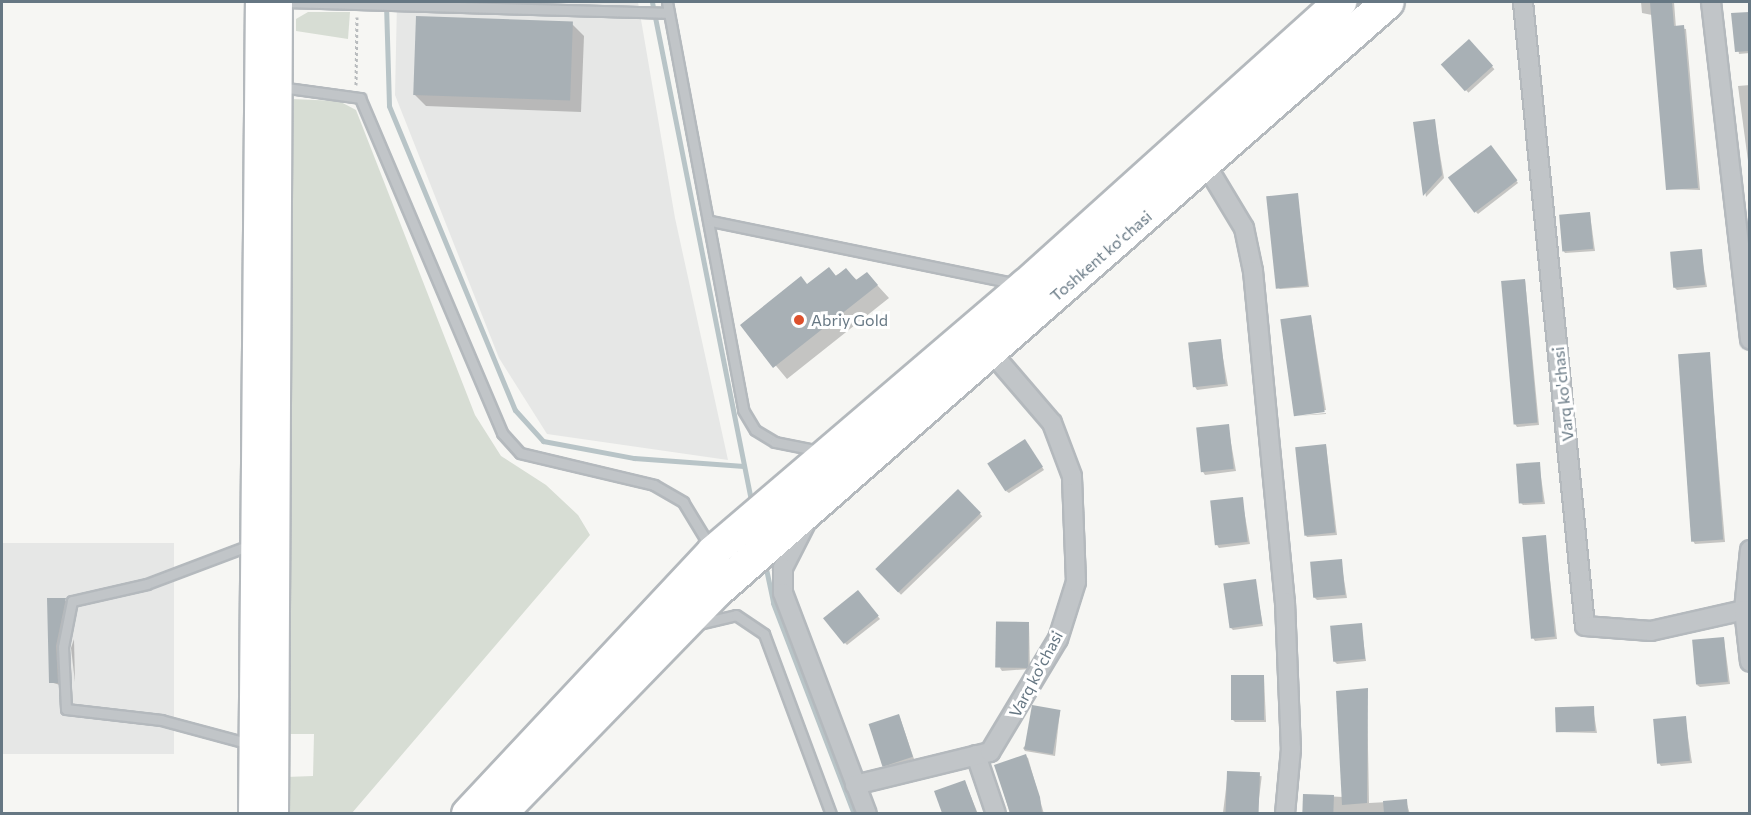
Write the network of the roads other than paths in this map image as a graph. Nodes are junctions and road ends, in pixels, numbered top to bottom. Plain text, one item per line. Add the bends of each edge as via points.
1 (259, 2) edge
2 (278, 2) edge
3 (400, 2) edge
4 (667, 2) edge
5 (1340, 2) edge
6 (1388, 2) edge
7 (1523, 2) edge
8 (1711, 2) edge
9 (371, 3) edge
10 (669, 13) junction
11 (278, 87) junction
12 (1206, 165) junction
13 (711, 221) junction
14 (1026, 285) junction
15 (1749, 340) edge
16 (991, 352) junction
17 (828, 453) junction
18 (813, 508) junction
19 (255, 543) junction
20 (1749, 550) edge
21 (713, 552) junction
22 (1744, 610) junction
23 (675, 630) junction
24 (1749, 662) edge
25 (252, 744) junction
26 (976, 755) junction
27 (855, 786) junction
28 (252, 813) edge
29 (274, 813) edge
30 (468, 813) edge
31 (500, 813) edge
32 (831, 813) edge
33 (867, 813) edge
34 (996, 813) edge
35 (1285, 813) edge

1 - 19 main road
2 - 9 lane
2 - 11 main road
3 - 9 lane
3 - 10 lane
4 - 10 lane
5 - 14 highway, Toshkent ko'chasi
6 - 12 highway, Toshkent ko'chasi
7 - 22 street, Varq ko'chasi via 1586,626 1651,631
8 - 15 street
10 - 13 lane
11 - 21 lane via 356,97 502,433 520,453 654,485 683,502
11 - 29 main road
12 - 16 highway, Toshkent ko'chasi
12 - 35 street via 1244,228 1253,271 1285,602 1291,749
13 - 14 lane
13 - 17 lane via 743,410 755,429 775,442
14 - 17 highway, Toshkent ko'chasi
16 - 18 highway, Toshkent ko'chasi
16 - 26 street, Varq ko'chasi via 1052,423 1072,476 1078,545 1076,582 1058,639 990,752
17 - 21 highway, Toshkent ko'chasi
18 - 23 highway, Toshkent ko'chasi
18 - 27 street via 802,539 783,568 783,593
19 - 25 main road
19 - 25 lane via 147,584 72,601 63,647 66,709 161,720
20 - 22 street
21 - 30 highway, Toshkent ko'chasi
22 - 24 street
23 - 31 highway, Toshkent ko'chasi
23 - 32 lane via 736,615 764,634
25 - 28 main road
26 - 27 street, Varq ko'chasi
26 - 34 street
27 - 33 street

